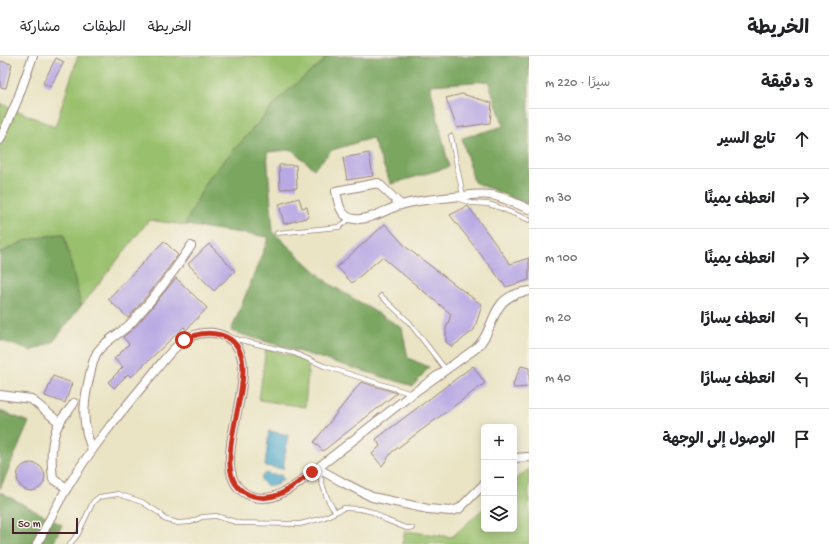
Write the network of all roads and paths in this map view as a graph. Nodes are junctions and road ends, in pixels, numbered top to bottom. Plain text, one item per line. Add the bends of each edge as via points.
1 (33, 56) edge
2 (451, 136) dead end
3 (0, 140) edge
4 (459, 196) junction
5 (401, 205) junction
6 (529, 209) edge
7 (351, 218) junction
8 (529, 220) edge
9 (277, 233) dead end
10 (191, 246) dead end
11 (529, 291) edge
12 (381, 296) dead end
13 (226, 336) junction
14 (446, 370) junction
15 (412, 394) junction
16 (0, 395) edge
17 (74, 403) dead end
18 (60, 423) junction
19 (92, 450) junction
20 (529, 457) edge
21 (517, 458) edge
22 (317, 468) junction
23 (481, 487) edge
24 (67, 488) junction
25 (335, 511) junction
26 (412, 528) dead end
27 (37, 544) edge
28 (70, 544) edge

1 - 3 street
2 - 4 lane
4 - 5 street
4 - 6 street via 490,195
4 - 8 lane via 472,203 498,207
5 - 7 street via 366,218
5 - 7 street via 378,183 336,190 342,211
7 - 9 lane via 339,227
10 - 19 street via 169,278 132,322 97,352 86,394 84,415
11 - 14 street via 501,304 494,313 488,333 481,344
12 - 14 lane via 409,322
13 - 15 lane via 294,353 324,366
13 - 19 street via 215,333 196,334 173,349 131,398
13 - 22 street via 238,348 244,365 231,450 231,474 234,483 246,494 270,498 286,491
14 - 15 street
15 - 22 street
16 - 18 street via 31,399
17 - 18 street
18 - 24 street via 53,441 52,461 54,479
19 - 24 street
20 - 21 street
22 - 23 street via 372,497 428,509 459,509
22 - 25 lane via 326,497
24 - 27 street
25 - 26 lane via 344,508 360,509 373,512 406,528
25 - 28 lane via 323,518 300,524 239,523 216,516 178,523 164,519 161,514 142,502 118,494 99,497 93,502 78,534

